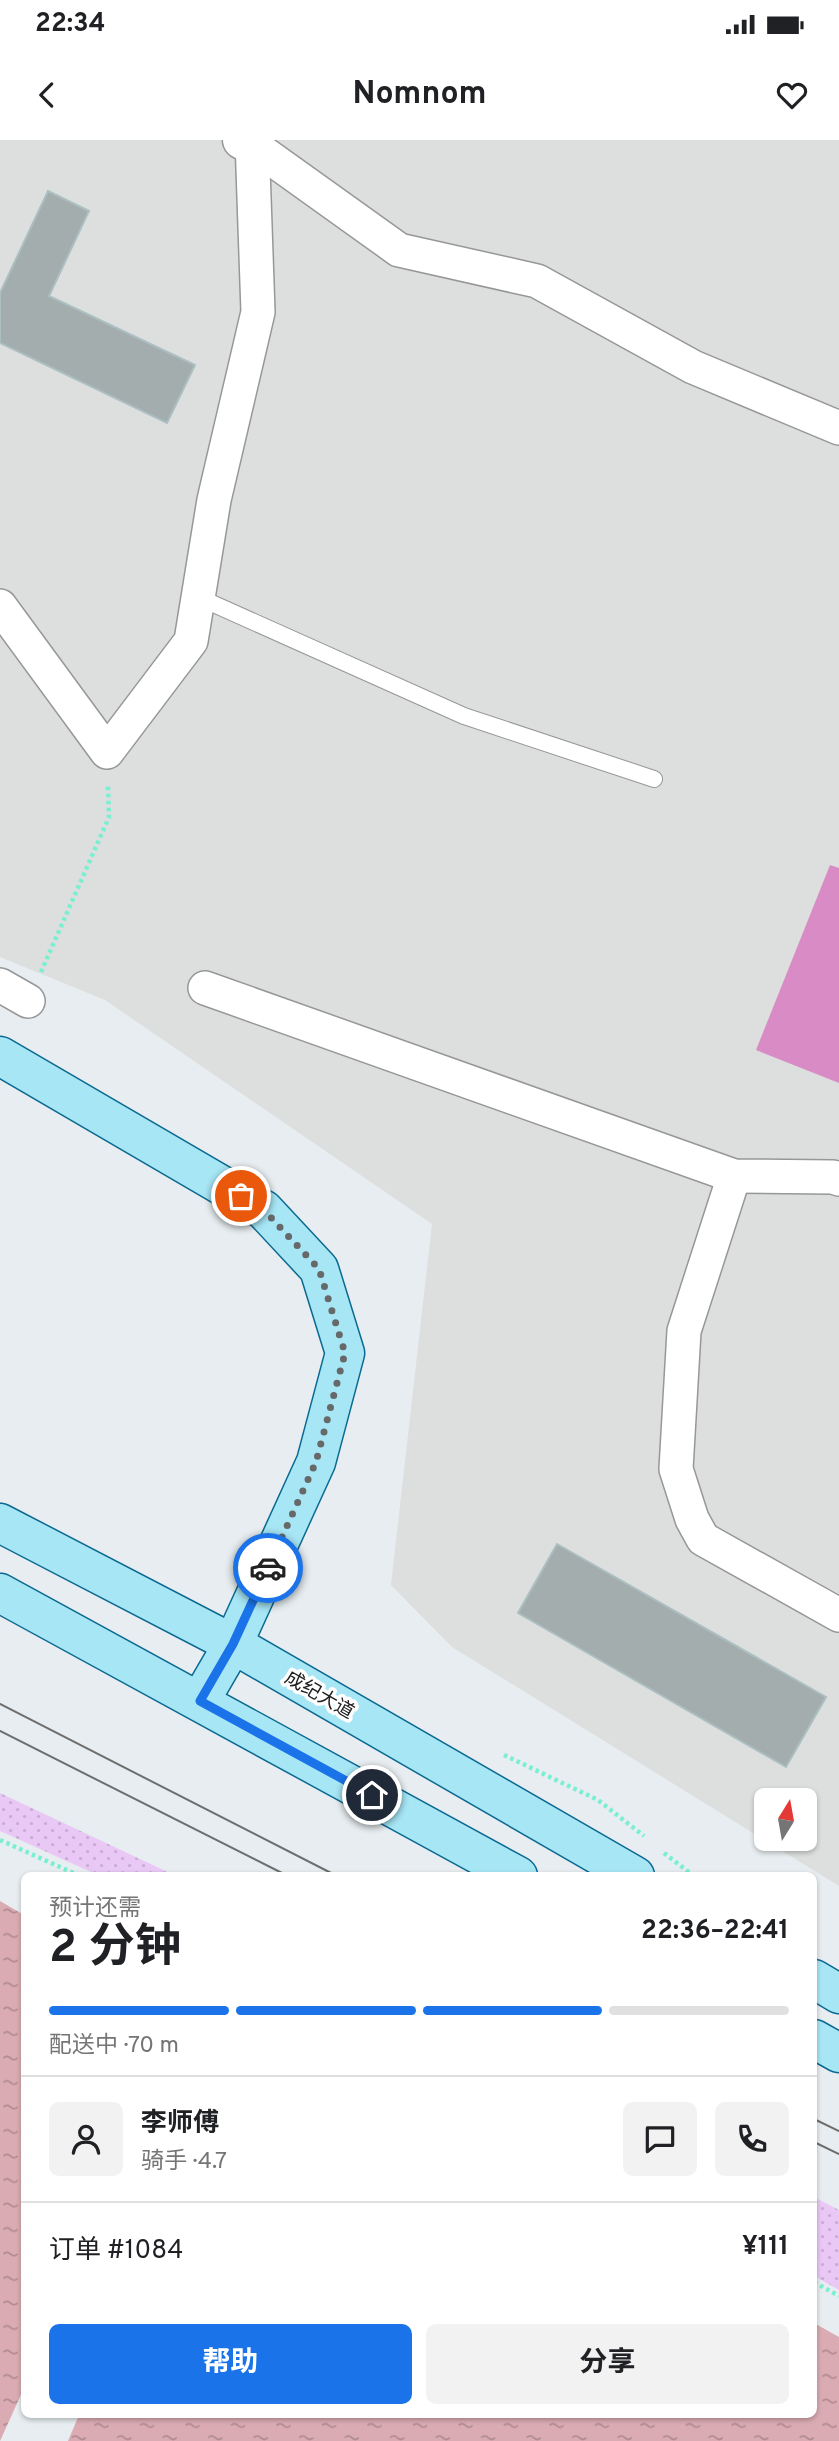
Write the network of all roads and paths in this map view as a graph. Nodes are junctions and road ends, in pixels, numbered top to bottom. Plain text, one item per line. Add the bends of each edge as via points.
1 (249, 141) edge
2 (839, 428) edge
3 (198, 597) junction
4 (0, 606) edge
5 (107, 752) junction
6 (654, 779) dead end
7 (205, 988) dead end
8 (14, 993) edge
9 (1, 1055) edge
10 (734, 1176) junction
11 (839, 1179) edge
12 (0, 1523) edge
13 (0, 1593) edge
14 (839, 1615) edge
15 (233, 1644) junction
16 (200, 1701) junction
17 (0, 1840) edge
18 (71, 1872) edge
19 (511, 1872) edge
20 (628, 1872) edge
21 (817, 1981) edge
22 (839, 1994) edge
23 (817, 2041) edge
24 (839, 2053) edge
25 (817, 2284) edge
26 (839, 2296) edge

1 - 2 street via 399,250 537,281 692,368
1 - 3 street via 258,312 214,500
3 - 5 street via 191,640
3 - 6 lane via 464,716
4 - 5 street
5 - 8 path via 109,817
7 - 10 street
9 - 15 main road via 264,1210 319,1269 345,1353 316,1462
10 - 11 street
10 - 14 street via 684,1331 676,1469 703,1539
12 - 15 main road, 成纪大道
13 - 16 main road
15 - 16 main road
15 - 20 main road, 成纪大道
16 - 19 main road
17 - 18 path
21 - 22 main road
23 - 24 main road
25 - 26 path

